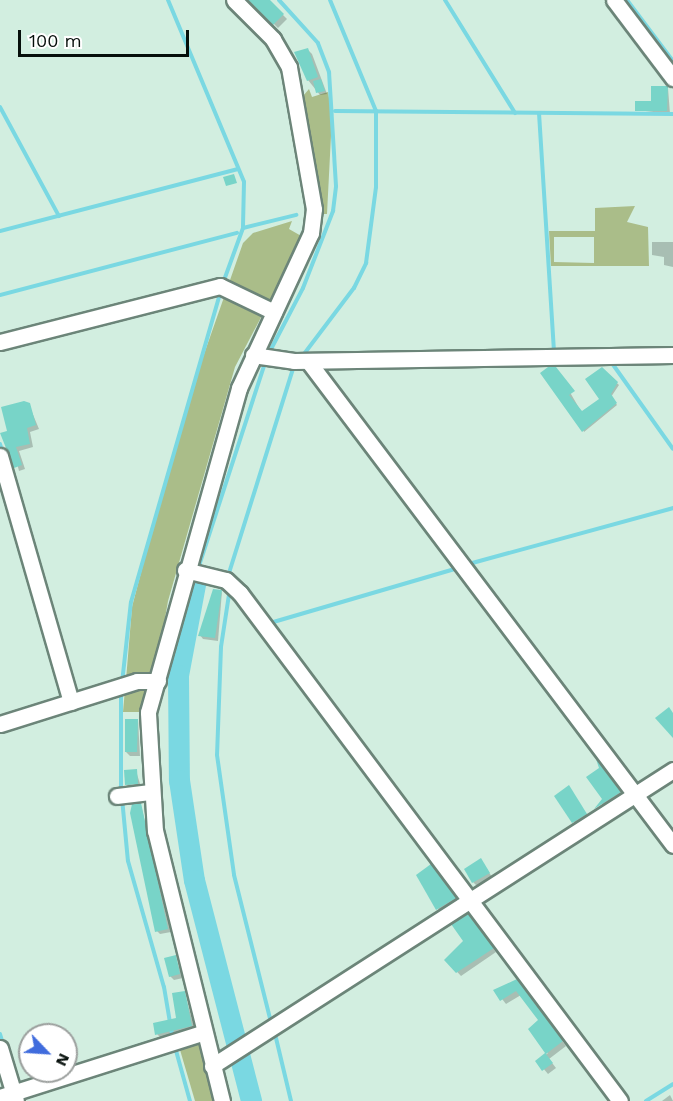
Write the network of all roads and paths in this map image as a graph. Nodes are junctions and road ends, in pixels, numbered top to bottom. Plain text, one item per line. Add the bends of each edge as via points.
1 (234, 0) edge
2 (614, 0) edge
3 (673, 78) edge
4 (274, 312) junction
5 (0, 342) edge
6 (673, 355) edge
7 (262, 357) junction
8 (308, 361) junction
9 (0, 456) edge
10 (193, 573) junction
11 (158, 681) junction
12 (70, 698) junction
13 (0, 724) edge
14 (673, 771) edge
15 (151, 792) junction
16 (120, 796) dead end
17 (636, 796) junction
18 (673, 844) edge
19 (472, 902) junction
20 (202, 1033) junction
21 (0, 1048) edge
22 (213, 1066) junction
23 (11, 1093) edge
24 (222, 1101) edge
25 (620, 1101) edge

1 - 4 street via 273,39 289,67 311,181 311,233
2 - 3 street
4 - 5 street via 223,287
4 - 7 street
6 - 8 street
7 - 8 street
7 - 10 street
8 - 17 street
9 - 12 street
10 - 11 street
10 - 19 street via 230,583
11 - 12 street
11 - 15 street via 148,712
12 - 13 street
14 - 17 street
15 - 16 street
15 - 20 street
17 - 18 street
17 - 19 street
19 - 22 street
19 - 25 street
20 - 22 street
20 - 23 street
21 - 23 street
22 - 24 street

